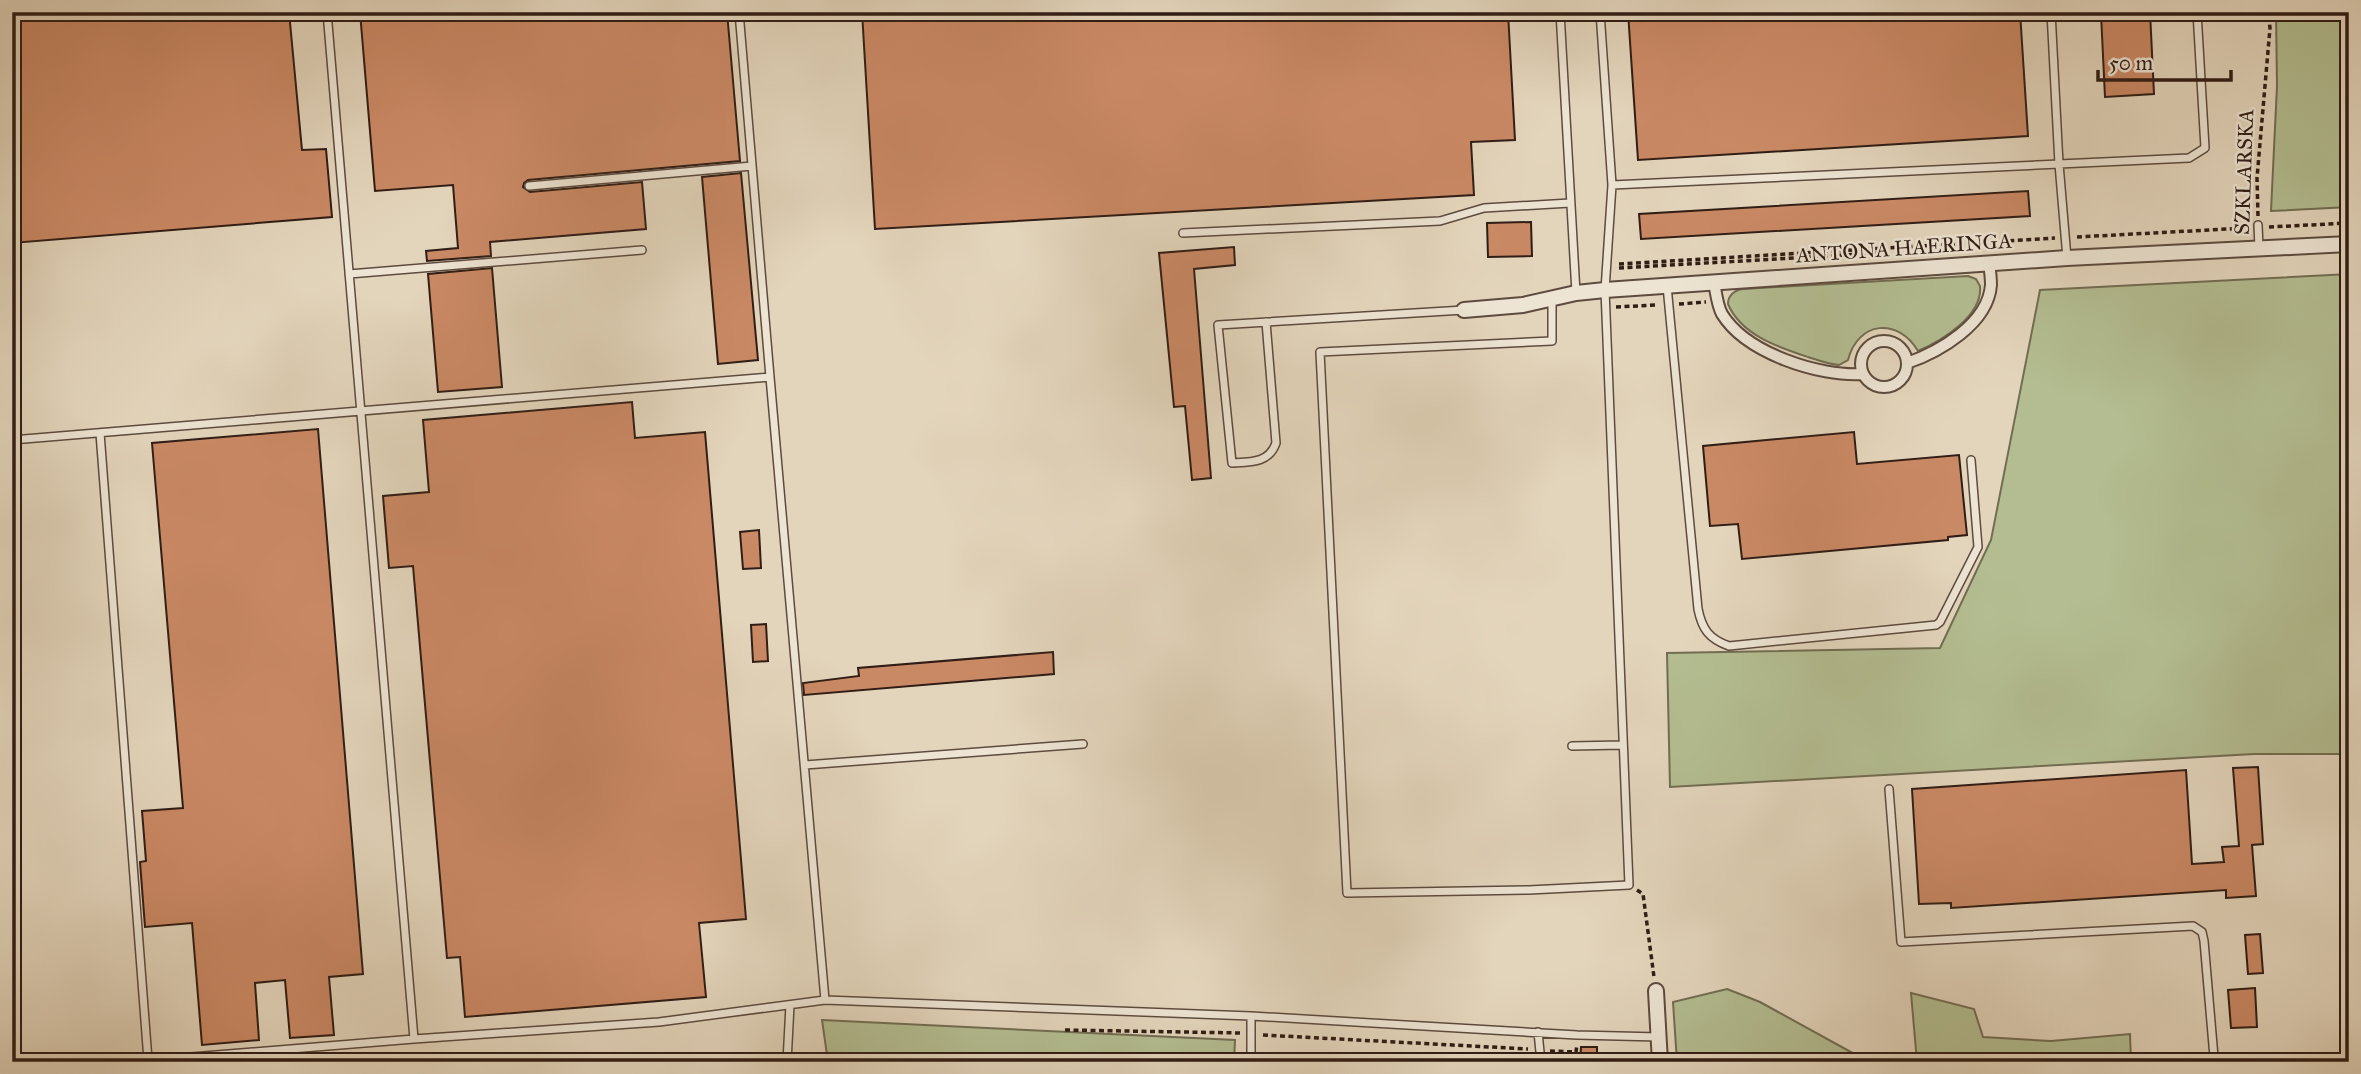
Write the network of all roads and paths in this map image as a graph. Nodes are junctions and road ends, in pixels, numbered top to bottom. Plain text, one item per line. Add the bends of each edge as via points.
1 (327, 12) edge
2 (739, 12) edge
3 (1560, 12) edge
4 (1600, 12) edge
5 (2051, 12) edge
6 (2197, 12) edge
7 (2268, 12) edge
8 (2059, 164) junction
9 (752, 166) junction
10 (1612, 185) junction
11 (529, 186) dead end
12 (1570, 203) junction
13 (2349, 223) edge
14 (2258, 226) junction
15 (1183, 233) dead end
16 (2065, 238) junction
17 (2349, 244) edge
18 (2259, 249) junction
19 (642, 250) dead end
20 (2067, 258) junction
21 (1989, 263) junction
22 (1606, 264) junction
23 (349, 274) junction
24 (1714, 282) junction
25 (1667, 285) junction
26 (1605, 290) junction
27 (1576, 293) junction
28 (1552, 299) junction
29 (1464, 310) joint
30 (1266, 322) junction
31 (1907, 363) junction
32 (1863, 374) junction
33 (770, 377) junction
34 (361, 411) junction
35 (100, 433) junction
36 (12, 440) edge
37 (1971, 460) dead end
38 (1083, 744) dead end
39 (1622, 745) junction
40 (1572, 746) dead end
41 (805, 765) junction
42 (1889, 789) dead end
43 (1629, 885) junction
44 (1656, 991) joint
45 (825, 1000) junction
46 (790, 1005) junction
47 (1251, 1016) junction
48 (1065, 1030) dead end
49 (1538, 1032) junction
50 (1251, 1034) junction
51 (1577, 1035) junction
52 (1659, 1037) junction
53 (414, 1039) junction
54 (1539, 1050) junction
55 (148, 1060) edge
56 (129, 1062) edge
57 (787, 1062) edge
58 (1251, 1062) edge
59 (1541, 1062) edge
60 (1660, 1062) edge
61 (2234, 1062) edge

1 - 23 lane
2 - 9 lane
3 - 12 lane
4 - 10 lane
5 - 8 lane
6 - 8 lane via 2205,148 2189,158
7 - 14 path, SZKLARSKA
8 - 10 lane
8 - 16 lane
9 - 11 lane
9 - 33 lane
10 - 22 lane
12 - 15 lane via 1484,208 1440,221
12 - 27 lane
13 - 14 path
14 - 16 path
14 - 18 lane, SZKLARSKA
16 - 20 lane
16 - 22 path
17 - 18 street, ANTONA HAERINGA
18 - 20 street, ANTONA HAERINGA
19 - 23 lane
20 - 21 street, ANTONA HAERINGA
21 - 24 street, ANTONA HAERINGA
21 - 31 street via 1991,287 1970,325 1929,355
22 - 26 lane
23 - 34 lane
24 - 25 street, ANTONA HAERINGA
24 - 32 street via 1723,315 1760,348 1829,372
25 - 26 street, ANTONA HAERINGA
25 - 37 lane via 1698,609 1704,630 1718,642 1729,646 1936,625 1978,547
26 - 27 street, ANTONA HAERINGA
26 - 39 lane
27 - 28 street, ANTONA HAERINGA
28 - 29 street, ANTONA HAERINGA
28 - 43 lane via 1552,341 1320,352 1347,893
29 - 30 lane
30 - 30 lane via 1218,325 1233,463 1264,459 1276,443
31 - 32 street via 1904,375 1892,386 1876,386
31 - 32 street via 1901,348 1881,340 1863,353
33 - 34 lane
33 - 41 lane
34 - 35 lane
34 - 53 lane
35 - 36 lane
35 - 55 lane
38 - 41 lane
39 - 40 lane
39 - 43 lane
41 - 45 lane
42 - 61 lane via 1901,942 2193,926 2202,932 2204,941 2214,1057
43 - 44 path via 1643,894
44 - 52 street
45 - 46 lane
45 - 47 lane
46 - 53 lane via 659,1022
46 - 57 lane
47 - 49 lane
47 - 50 lane
48 - 50 path
49 - 51 lane
49 - 54 lane
50 - 54 path
50 - 58 lane
51 - 52 lane
51 - 54 path via 1576,1052
52 - 60 street
53 - 55 lane
54 - 59 lane
55 - 56 lane

